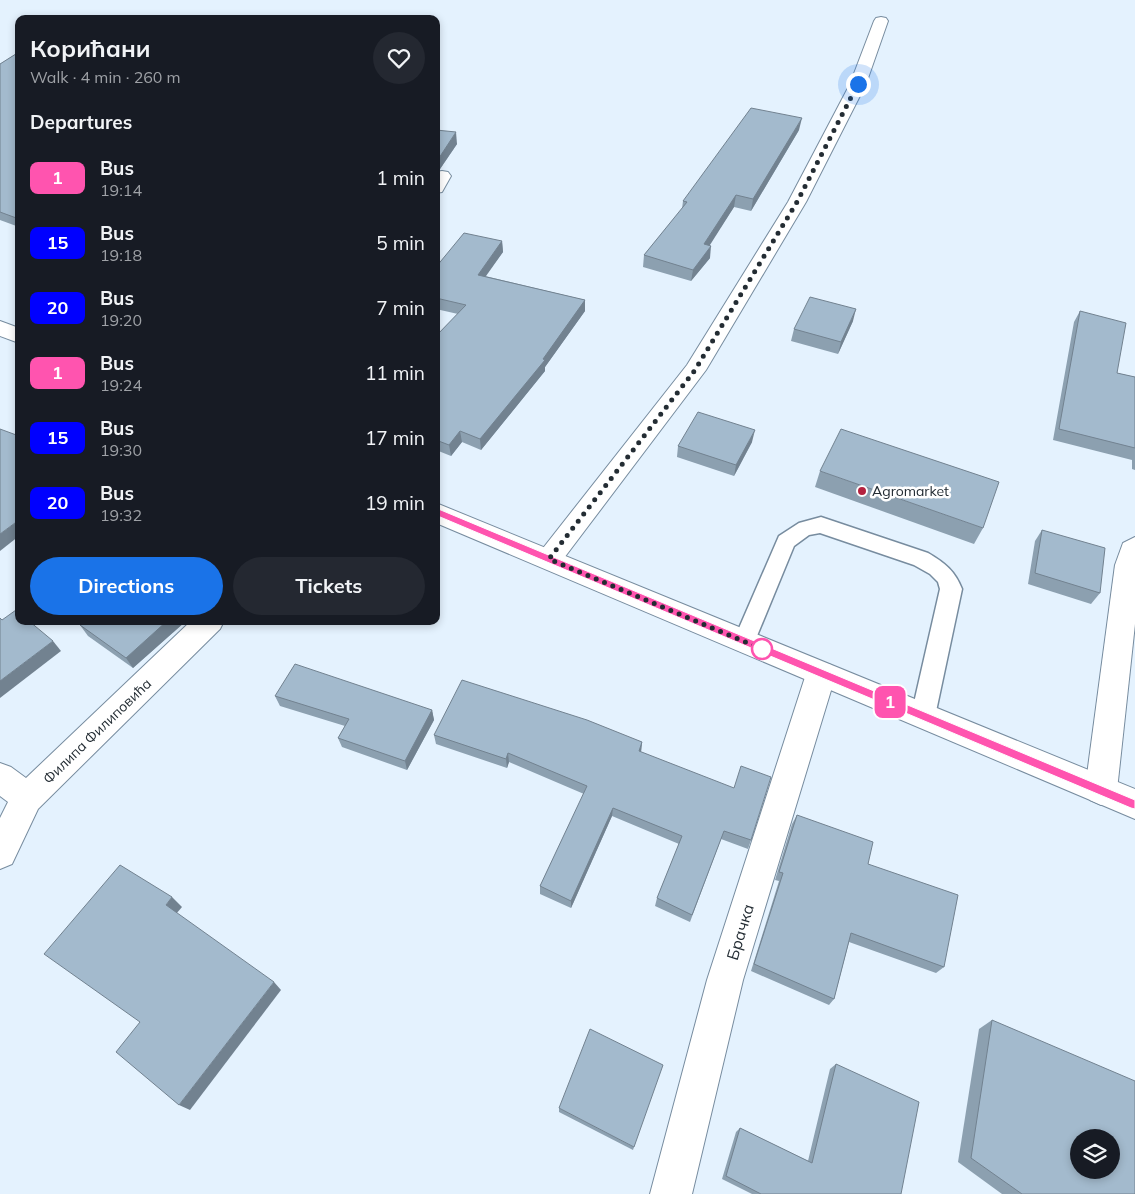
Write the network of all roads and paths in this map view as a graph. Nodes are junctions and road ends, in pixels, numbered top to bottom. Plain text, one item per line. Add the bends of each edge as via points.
1 (881, 21) dead end
2 (0, 328) edge
3 (15, 334) edge
4 (440, 514) edge
5 (1135, 547) edge
6 (549, 559) junction
7 (206, 625) edge
8 (744, 642) junction
9 (821, 674) junction
10 (923, 716) junction
11 (0, 777) edge
12 (1102, 790) junction
13 (27, 798) junction
14 (1135, 804) edge
15 (0, 853) edge
16 (671, 1194) edge

1 - 6 street via 858,84 797,202 695,370
2 - 3 street
4 - 6 street
5 - 12 street via 1128,564
6 - 8 street
7 - 13 street, Филипа Филиповића
8 - 9 street
8 - 10 lane via 786,541 800,530 821,525 921,559 937,568 951,589
9 - 10 street
9 - 16 street, Брачка via 725,980
10 - 12 street
11 - 13 street
12 - 14 street
13 - 15 street, Филипа Филиповића

